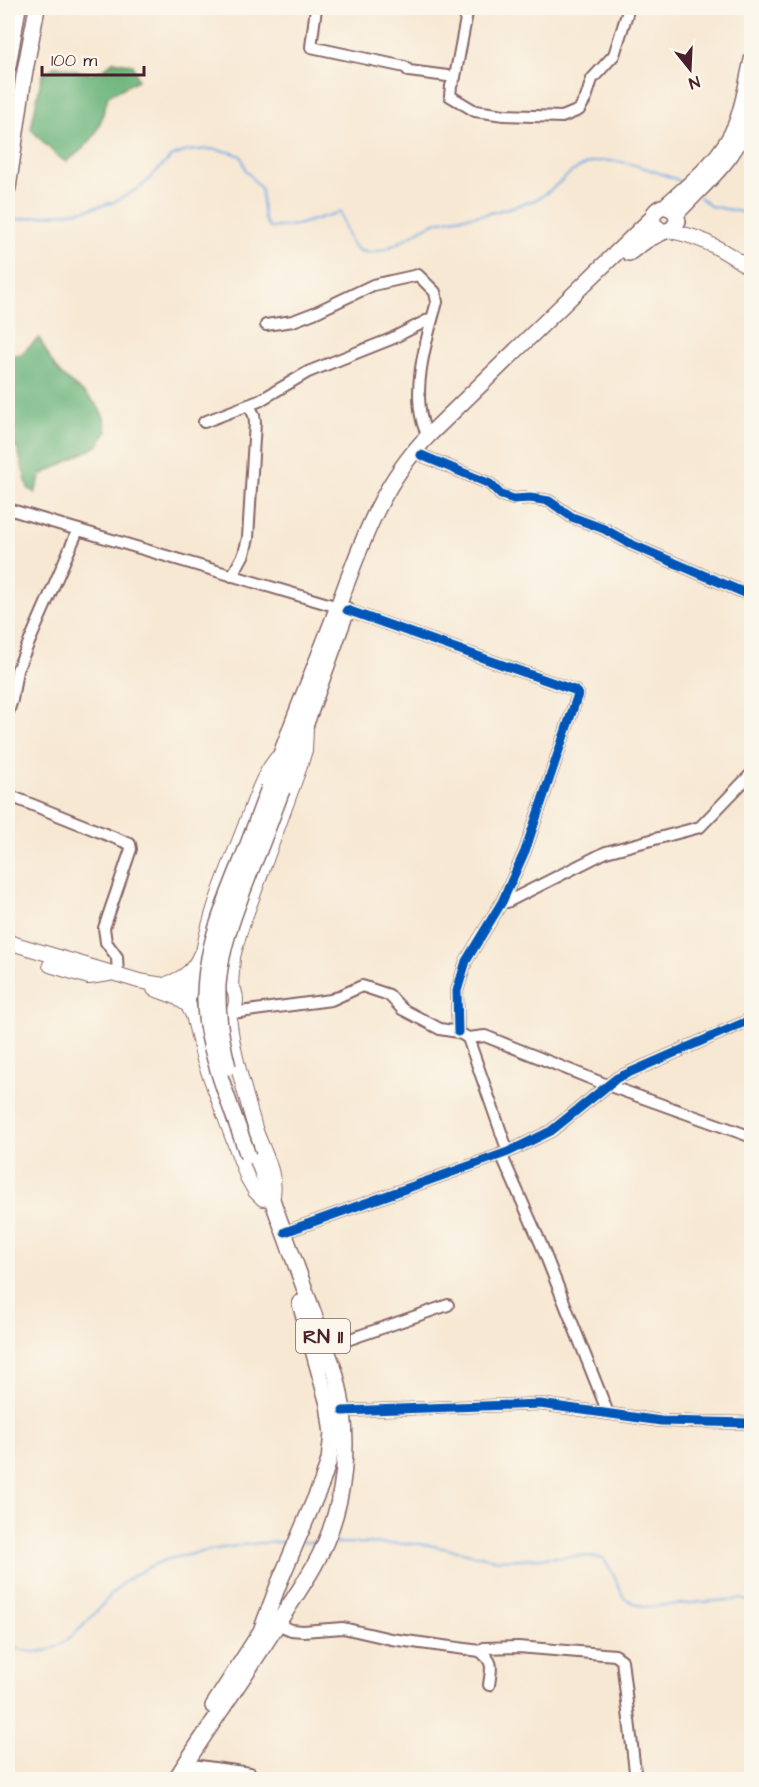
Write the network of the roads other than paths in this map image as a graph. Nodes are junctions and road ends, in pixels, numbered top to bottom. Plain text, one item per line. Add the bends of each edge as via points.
1 (18, 8) edge
2 (37, 8) edge
3 (316, 8) edge
4 (468, 8) edge
5 (627, 8) edge
6 (752, 60) edge
7 (8, 66) edge
8 (455, 77) junction
9 (752, 110) edge
10 (700, 181) junction
11 (8, 188) edge
12 (676, 208) junction
13 (652, 218) junction
14 (667, 231) junction
15 (752, 260) edge
16 (752, 270) edge
17 (432, 318) junction
18 (266, 325) dead end
19 (249, 405) junction
20 (204, 423) dead end
21 (428, 436) junction
22 (420, 455) junction
23 (8, 509) edge
24 (78, 530) junction
25 (232, 576) junction
26 (752, 596) edge
27 (343, 608) junction
28 (8, 712) edge
29 (306, 727) junction
30 (282, 753) junction
31 (752, 773) edge
32 (276, 789) junction
33 (8, 795) edge
34 (502, 902) junction
35 (8, 942) edge
36 (203, 948) junction
37 (8, 951) edge
38 (115, 974) junction
39 (139, 981) junction
40 (197, 982) junction
41 (156, 984) junction
42 (231, 985) junction
43 (191, 1010) junction
44 (231, 1015) junction
45 (752, 1019) edge
46 (458, 1032) junction
47 (468, 1038) junction
48 (607, 1085) junction
49 (752, 1137) edge
50 (505, 1153) junction
51 (268, 1199) junction
52 (285, 1232) junction
53 (448, 1305) dead end
54 (327, 1347) junction
55 (343, 1411) junction
56 (608, 1413) junction
57 (752, 1423) edge
58 (277, 1624) junction
59 (480, 1650) junction
60 (489, 1685) dead end
61 (185, 1764) junction
62 (250, 1773) dead end
63 (164, 1779) edge
64 (175, 1779) edge
65 (636, 1779) edge

1 - 7 highway
2 - 11 highway
3 - 8 street via 311,47 409,71
4 - 8 street
5 - 8 street via 614,55 592,79 579,110 562,117 475,111 450,96
6 - 10 highway via 731,134
9 - 10 highway via 724,166
10 - 12 highway
12 - 13 highway via 656,210
12 - 14 highway via 677,224
12 - 15 main road via 687,224
13 - 14 highway via 656,228
13 - 21 highway, RN 11
14 - 16 main road via 690,235 715,246
14 - 22 highway, RN 11 via 632,250
17 - 18 street via 437,302 435,292 418,274 373,285 293,321
17 - 19 street via 308,372
17 - 21 street via 421,367 420,411
19 - 20 street
19 - 25 street via 255,422 248,538
21 - 27 highway, RN 11 via 382,498
22 - 26 street via 490,484 501,495 549,501 572,517
22 - 27 highway, RN 11 via 388,504
23 - 24 street
24 - 25 street
24 - 28 street via 17,670
25 - 27 street
27 - 29 highway, RN 11
27 - 30 highway, RN 11
27 - 34 street via 577,692 539,812
29 - 32 highway, RN 11
29 - 42 main road, RN 11 via 303,757 236,944
30 - 32 highway, RN 11
30 - 36 main road, RN 11 via 263,780
31 - 34 street via 700,827 606,852
32 - 51 highway, RN 11, bridge via 232,920 218,985 222,1044
33 - 38 street via 130,844 104,928 106,942 117,957
34 - 46 street via 466,961 457,991
35 - 38 main road
36 - 40 main road, RN 11
36 - 41 main road via 188,973 177,980
37 - 38 main road via 88,977
38 - 39 main road
39 - 41 main road
39 - 43 main road via 176,997
40 - 41 main road
40 - 42 main road via 218,977
40 - 43 main road via 190,992
42 - 44 main road via 236,999
43 - 44 main road via 210,1024 220,1023
43 - 51 main road, RN 11 via 204,1060 247,1177 255,1191
44 - 46 street via 322,1002 362,986 389,995 402,1010 440,1029
44 - 51 main road, RN 11 via 239,1070 274,1180
45 - 48 street
46 - 47 street
47 - 48 street via 485,1036
47 - 50 street
48 - 49 street
48 - 50 street via 551,1131
50 - 52 street
50 - 56 street
51 - 52 highway, RN 11
51 - 63 highway, RN 11 via 321,1371 330,1415 329,1460 254,1644
52 - 54 highway, RN 11
53 - 54 street
54 - 55 highway, RN 11
55 - 56 street via 540,1404
55 - 58 highway, RN 11 via 344,1464 331,1527 315,1565
56 - 57 street via 661,1421
58 - 59 street via 303,1631 344,1628 391,1639
58 - 61 highway, RN 11
59 - 60 street via 490,1659
59 - 65 street via 518,1647 615,1654 622,1660
61 - 62 street
61 - 64 highway, RN 11

